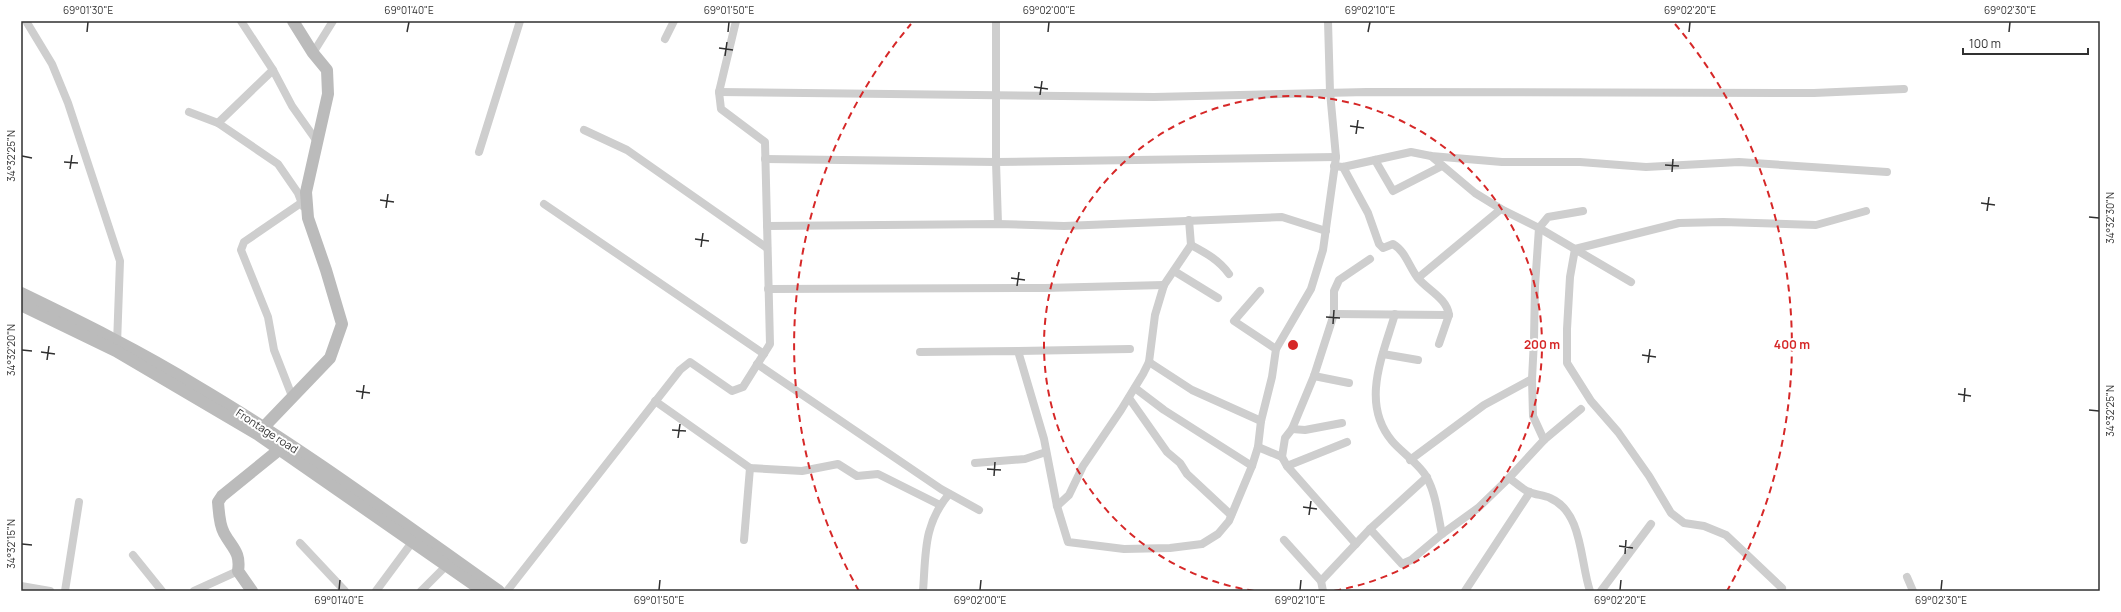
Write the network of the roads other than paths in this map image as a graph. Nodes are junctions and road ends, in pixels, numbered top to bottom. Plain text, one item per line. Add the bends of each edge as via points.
1 (26, 21) edge
2 (241, 21) edge
3 (293, 21) edge
4 (333, 21) edge
5 (520, 21) edge
6 (674, 21) edge
7 (736, 21) edge
8 (996, 21) edge
9 (1328, 21) edge
10 (665, 39) dead end
11 (313, 53) junction
12 (273, 70) junction
13 (1904, 89) dead end
14 (719, 92) junction
15 (1330, 92) junction
16 (997, 96) junction
17 (189, 112) dead end
18 (218, 123) junction
19 (584, 130) dead end
20 (316, 140) junction
21 (479, 152) dead end
22 (1431, 156) junction
23 (1336, 157) junction
24 (765, 159) junction
25 (1375, 160) junction
26 (996, 162) junction
27 (1334, 166) junction
28 (1442, 166) junction
29 (1343, 167) junction
30 (1887, 172) dead end
31 (301, 203) junction
32 (544, 204) dead end
33 (1501, 209) junction
34 (1583, 211) dead end
35 (1866, 211) dead end
36 (308, 218) junction
37 (1189, 220) junction
38 (998, 224) junction
39 (767, 226) junction
40 (1539, 228) junction
41 (1326, 231) junction
42 (1191, 245) junction
43 (767, 248) junction
44 (1575, 249) junction
45 (1370, 259) dead end
46 (1174, 271) junction
47 (1228, 274) dead end
48 (1418, 278) junction
49 (1631, 282) dead end
50 (1164, 285) junction
51 (768, 289) junction
52 (1260, 291) dead end
53 (21, 293) edge
54 (1218, 298) dead end
55 (21, 305) edge
56 (1334, 314) junction
57 (1395, 314) junction
58 (1449, 315) junction
59 (1439, 344) dead end
60 (117, 346) junction
61 (1130, 349) dead end
62 (1276, 349) junction
63 (1018, 351) junction
64 (920, 352) dead end
65 (764, 354) junction
66 (1383, 354) junction
67 (1418, 360) dead end
68 (1149, 362) junction
69 (758, 364) junction
70 (1314, 376) junction
71 (1532, 379) junction
72 (1349, 382) dead end
73 (1135, 388) junction
74 (292, 396) junction
75 (1129, 398) junction
76 (655, 401) junction
77 (1581, 409) dead end
78 (1261, 422) junction
79 (1342, 423) dead end
80 (1292, 430) junction
81 (260, 431) junction
82 (1544, 440) junction
83 (1347, 442) dead end
84 (1258, 446) junction
85 (280, 450) junction
86 (1046, 452) junction
87 (1282, 457) junction
88 (1410, 460) junction
89 (975, 463) dead end
90 (1252, 466) junction
91 (1287, 466) junction
92 (750, 468) junction
93 (1427, 477) junction
94 (1509, 478) junction
95 (1530, 492) junction
96 (948, 494) junction
97 (80, 502) dead end
98 (940, 505) junction
99 (1058, 506) junction
100 (979, 510) dead end
101 (1231, 515) junction
102 (1651, 524) dead end
103 (1370, 529) junction
104 (1442, 534) junction
105 (744, 540) dead end
106 (1284, 540) dead end
107 (412, 541) junction
108 (300, 543) dead end
109 (1356, 544) junction
110 (133, 555) dead end
111 (446, 565) junction
112 (238, 571) junction
113 (1907, 577) dead end
114 (1321, 582) junction
115 (21, 586) edge
116 (1782, 588) dead end
117 (50, 591) edge
118 (65, 591) edge
119 (162, 591) edge
120 (194, 591) edge
121 (252, 591) edge
122 (345, 591) edge
123 (376, 591) edge
124 (421, 591) edge
125 (483, 591) edge
126 (499, 591) edge
127 (507, 591) edge
128 (923, 591) edge
129 (1323, 591) edge
130 (1465, 591) edge
131 (1590, 591) edge
132 (1601, 591) edge
133 (1914, 591) edge

1 - 60 street via 52,64 68,103 120,261
2 - 12 street
3 - 11 main road
4 - 11 street
5 - 21 street
6 - 10 street
7 - 14 street
8 - 16 street
9 - 15 street
11 - 20 main road via 327,70 328,94
12 - 18 street
12 - 20 street via 292,106
13 - 15 street via 1814,93
14 - 16 street
14 - 24 street via 721,110 765,142
15 - 16 street via 1154,97
15 - 23 street
16 - 26 street
17 - 18 street
18 - 31 street via 278,164 298,193
19 - 43 street via 627,150
20 - 36 main road via 306,192
22 - 25 street via 1411,152
22 - 28 street
22 - 30 street via 1502,162 1580,162 1646,167 1739,162
23 - 26 street
23 - 27 street
24 - 26 street
24 - 39 street
25 - 28 street via 1393,191
25 - 29 street
26 - 38 street
27 - 29 street
27 - 41 street
28 - 33 street via 1475,193
29 - 48 street via 1368,213 1378,244 1383,248 1393,244 1399,248
31 - 36 street
31 - 74 street via 244,242 241,250 268,317 274,350
32 - 65 street
33 - 40 street
33 - 48 street
34 - 40 street via 1548,217
35 - 44 street via 1816,225 1679,223
36 - 74 main road via 342,324 330,358
37 - 38 street via 1113,225
37 - 41 street via 1282,217
37 - 42 street
38 - 39 street
39 - 43 street
40 - 44 street
40 - 71 street
41 - 62 street via 1311,289
42 - 46 street
42 - 47 street via 1208,254 1222,265
43 - 51 street
44 - 49 street
44 - 116 street via 1570,276 1567,364 1591,401 1618,432 1649,476 1670,513 1684,523 1704,526 1726,535
45 - 56 street via 1339,280 1334,291
46 - 50 street
46 - 54 street
48 - 58 street via 1447,306
50 - 51 street via 1082,288
50 - 68 street via 1155,315
51 - 65 street via 770,344
52 - 62 street via 1234,320
53 - 60 main road, Frontage road
55 - 60 main road
56 - 57 street
56 - 70 street
57 - 58 street
57 - 66 street
58 - 59 street
60 - 81 main road, Frontage road via 197,386
61 - 63 street
62 - 78 street
63 - 64 street
63 - 86 street
65 - 69 street
66 - 67 street
66 - 88 street via 1375,400 1376,412 1385,433
68 - 73 street
68 - 78 street via 1192,390
69 - 76 street via 743,387 732,391 690,362 680,370
69 - 96 street
70 - 72 street
70 - 80 street
71 - 82 street via 1533,416
71 - 88 street via 1484,405
73 - 75 street
73 - 90 street via 1164,410
74 - 81 main road
75 - 99 street via 1083,466 1069,495
75 - 101 street via 1167,452
76 - 92 street
76 - 127 street
77 - 82 street
78 - 84 street
79 - 80 street
80 - 87 street via 1285,438
81 - 85 main road
81 - 126 main road, Frontage road
82 - 94 street
83 - 91 street
84 - 87 street
84 - 90 street
85 - 107 main road
85 - 112 main road via 222,496 218,502 224,532 240,561
86 - 89 street via 1026,459
86 - 99 street
87 - 91 street
88 - 93 street
90 - 101 street
91 - 109 street
92 - 98 street via 802,471 838,464 857,476 878,474
92 - 105 street
93 - 103 street
93 - 104 street
94 - 95 street
94 - 104 street via 1459,524
95 - 130 street
95 - 131 street via 1551,498 1568,513 1578,534
96 - 98 street
96 - 100 street
97 - 118 street
98 - 128 street via 932,518 927,537
99 - 101 street via 1068,542 1124,549 1202,544 1218,534
102 - 132 street
103 - 104 street via 1402,564 1411,560
103 - 109 street
106 - 114 street
107 - 111 main road
107 - 123 street
108 - 122 street
109 - 114 street
110 - 119 street
111 - 124 street
111 - 125 main road
112 - 120 street
112 - 121 main road
113 - 133 street
114 - 129 street
115 - 117 street

